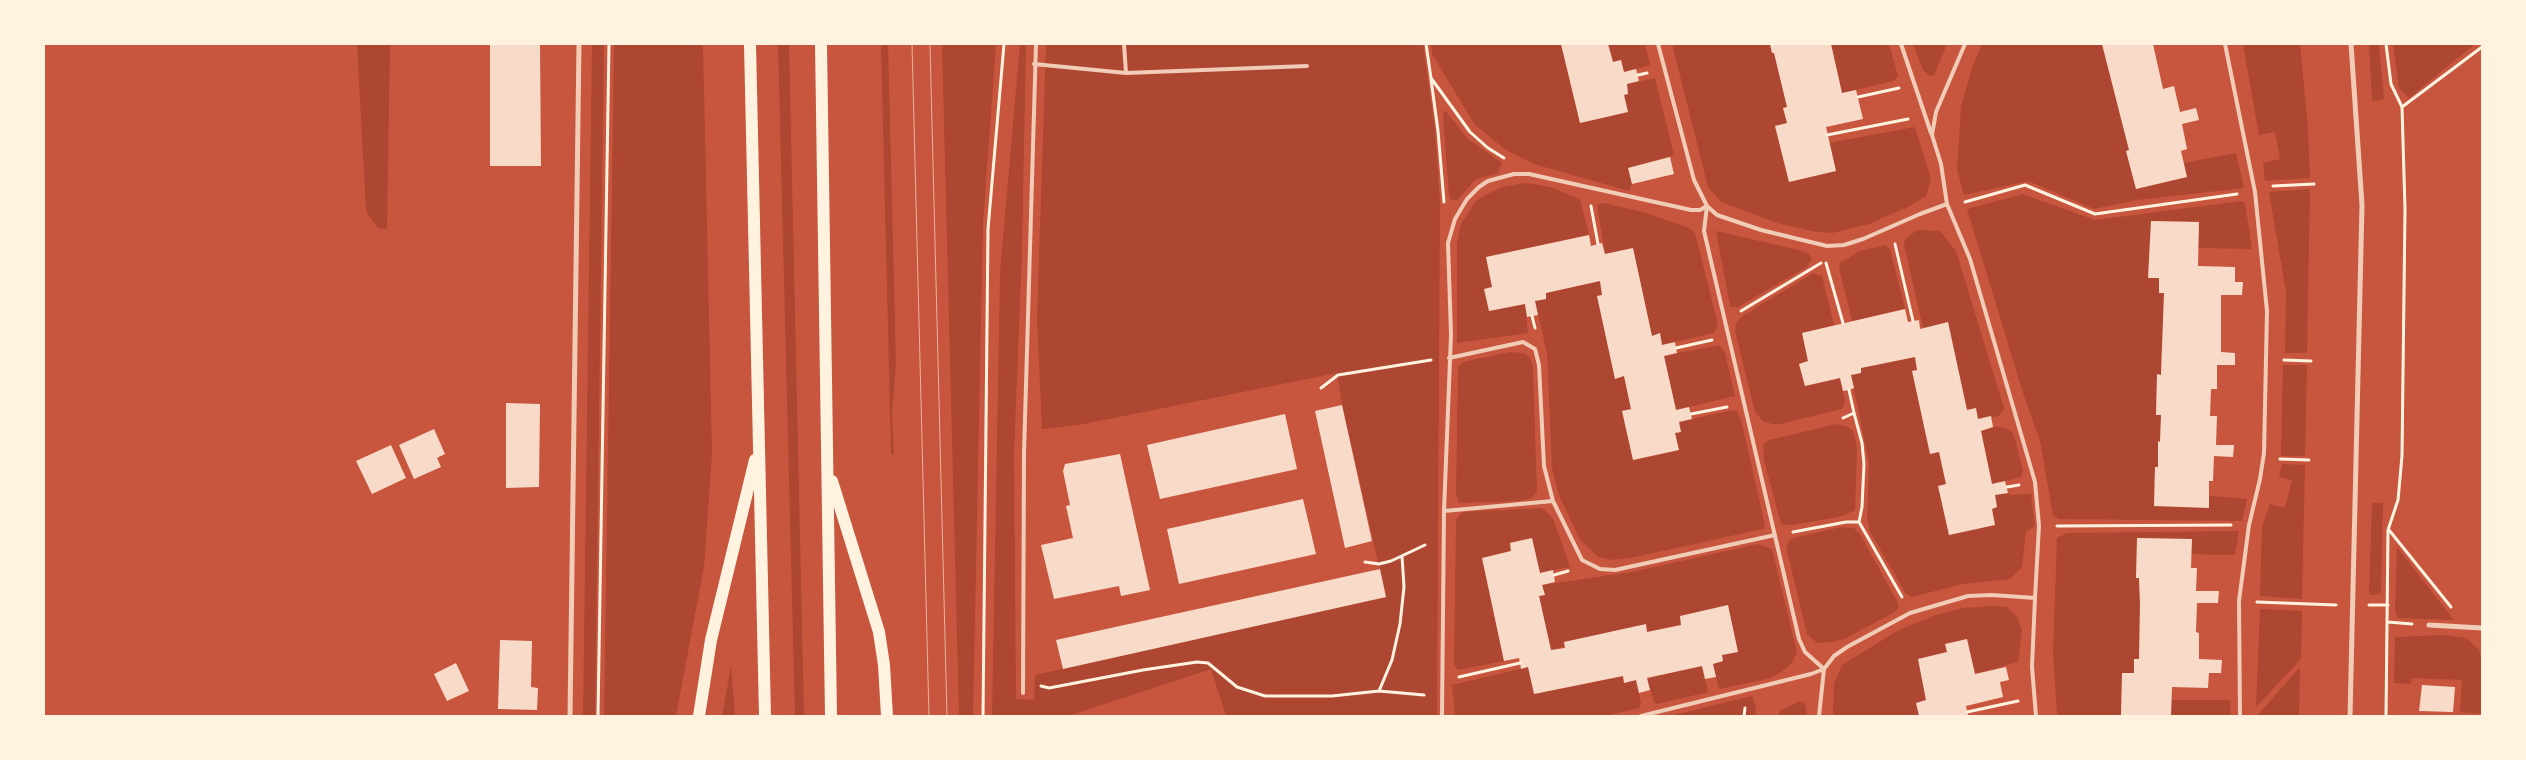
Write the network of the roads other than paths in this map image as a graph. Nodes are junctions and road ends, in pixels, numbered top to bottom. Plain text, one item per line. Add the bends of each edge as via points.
1 (578, 44) edge
2 (750, 44) edge
3 (821, 44) edge
4 (1036, 44) edge
5 (1124, 44) edge
6 (1658, 44) edge
7 (1901, 44) edge
8 (1965, 44) edge
9 (2225, 44) edge
10 (2351, 44) edge
11 (1034, 64) junction
12 (1307, 66) dead end
13 (1126, 73) junction
14 (1932, 135) junction
15 (1947, 204) junction
16 (1707, 206) junction
17 (1449, 358) junction
18 (759, 443) junction
19 (827, 463) junction
20 (1553, 501) junction
21 (1444, 511) junction
22 (1775, 535) junction
23 (2035, 598) junction
24 (2429, 625) road end
25 (2482, 628) edge
26 (1824, 669) junction
27 (1023, 693) dead end
28 (570, 716) edge
29 (698, 716) edge
30 (765, 716) edge
31 (831, 716) edge
32 (887, 716) edge
33 (1442, 716) edge
34 (1641, 716) edge
35 (1820, 716) edge
36 (2036, 716) edge
37 (2240, 716) edge
38 (2350, 716) edge

1 - 28 street
2 - 18 main road
3 - 19 main road
4 - 11 lane
5 - 13 lane
6 - 16 lane via 1694,180
7 - 14 lane
8 - 14 lane via 1936,112
9 - 37 lane via 2255,190 2265,278 2263,459 2248,525 2239,601
10 - 38 street via 2362,205
11 - 13 lane
11 - 27 lane via 1024,453
12 - 13 lane
14 - 15 lane via 1941,164
15 - 16 lane via 1844,245 1827,246 1732,221 1717,215
15 - 23 lane via 1970,259 2035,482 2039,526
16 - 17 lane via 1691,210 1529,174 1488,181 1467,199 1455,219 1448,242
16 - 22 lane via 1704,231
17 - 20 lane via 1523,342 1534,350 1539,365 1544,466
17 - 21 lane
18 - 29 main road via 711,640
18 - 30 main road
19 - 31 main road
19 - 32 main road via 879,632
20 - 21 lane
20 - 22 lane via 1582,560 1600,569 1614,570
21 - 33 lane
22 - 26 lane via 1799,639 1805,652
23 - 26 lane via 1968,596 1910,613 1847,647
23 - 36 lane via 2032,667
24 - 25 street
26 - 34 lane
26 - 35 lane

